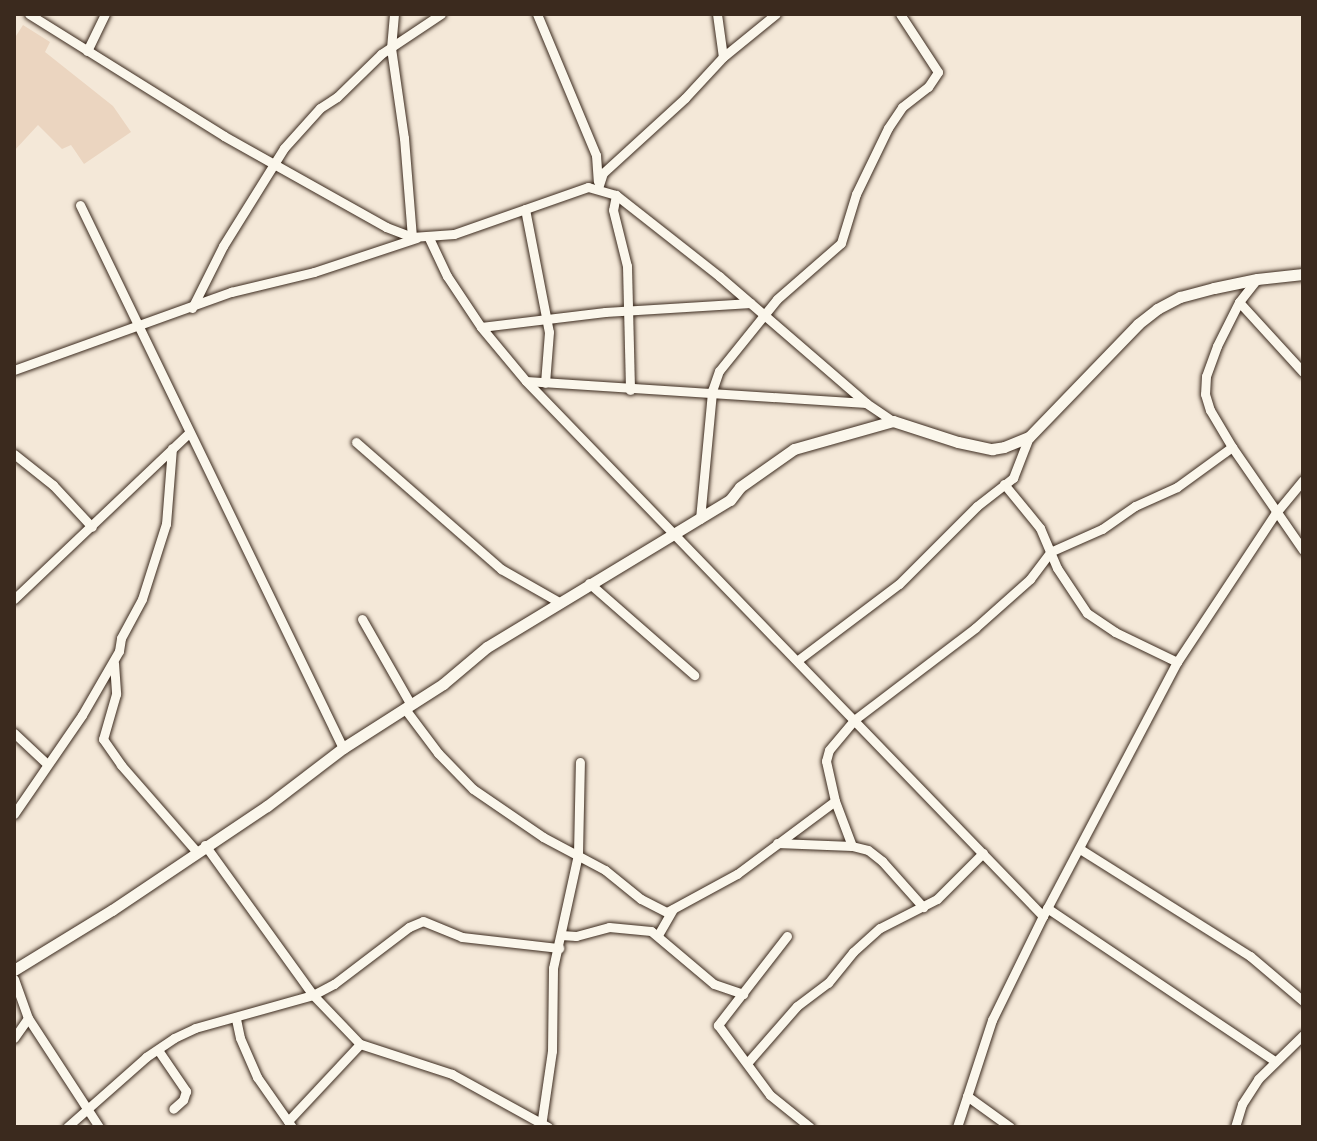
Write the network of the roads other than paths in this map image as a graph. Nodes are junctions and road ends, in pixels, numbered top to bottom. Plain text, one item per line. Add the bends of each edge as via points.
1 (29, 14) edge
2 (105, 14) edge
3 (394, 14) edge
4 (441, 14) edge
5 (537, 14) edge
6 (717, 14) edge
7 (776, 14) edge
8 (900, 14) edge
9 (391, 48) junction
10 (87, 51) junction
11 (723, 57) junction
12 (275, 164) junction
13 (598, 188) junction
14 (616, 195) junction
15 (80, 205) dead end
16 (525, 209) junction
17 (414, 238) junction
18 (429, 238) junction
19 (1303, 274) edge
20 (1257, 279) junction
21 (1239, 302) junction
22 (751, 303) junction
23 (192, 308) junction
24 (627, 311) junction
25 (764, 314) junction
26 (547, 318) junction
27 (139, 323) junction
28 (481, 327) junction
29 (14, 370) edge
30 (1303, 372) edge
31 (526, 381) junction
32 (545, 383) junction
33 (630, 390) junction
34 (712, 391) junction
35 (866, 403) junction
36 (893, 421) junction
37 (189, 433) junction
38 (1029, 437) junction
39 (356, 442) dead end
40 (1232, 447) junction
41 (172, 448) junction
42 (14, 454) edge
43 (1303, 480) edge
44 (1004, 484) junction
45 (1275, 514) junction
46 (700, 519) junction
47 (92, 527) junction
48 (671, 535) junction
49 (1303, 550) edge
50 (1050, 552) junction
51 (589, 583) junction
52 (14, 599) edge
53 (559, 602) junction
54 (362, 619) dead end
55 (798, 660) junction
56 (114, 662) junction
57 (1177, 662) junction
58 (694, 675) dead end
59 (408, 707) junction
60 (854, 720) junction
61 (14, 733) edge
62 (343, 748) junction
63 (580, 762) dead end
64 (47, 764) junction
65 (835, 801) junction
66 (14, 814) edge
67 (777, 843) junction
68 (852, 846) junction
69 (201, 848) junction
70 (1080, 849) junction
71 (983, 853) junction
72 (578, 854) junction
73 (923, 907) junction
74 (673, 909) junction
75 (1045, 912) junction
76 (561, 935) junction
77 (658, 935) junction
78 (787, 936) dead end
79 (559, 948) junction
80 (14, 970) edge
81 (14, 979) edge
82 (743, 994) junction
83 (313, 995) junction
84 (1303, 1001) edge
85 (28, 1018) junction
86 (236, 1019) junction
87 (1303, 1035) edge
88 (14, 1038) edge
89 (360, 1044) junction
90 (158, 1050) junction
91 (1275, 1061) junction
92 (748, 1062) junction
93 (967, 1096) junction
94 (173, 1109) dead end
95 (88, 1111) junction
96 (290, 1124) edge
97 (543, 1126) edge
98 (67, 1127) edge
99 (99, 1127) edge
100 (810, 1127) edge
101 (957, 1127) edge
102 (1010, 1127) edge
103 (1235, 1127) edge

1 - 10 street
2 - 10 street
3 - 9 street
4 - 9 street
5 - 13 street via 596,155
6 - 11 street
7 - 11 street
8 - 25 street via 938,72 888,128 856,194 841,243
9 - 12 street via 320,108
9 - 17 street
10 - 12 street
11 - 13 street via 603,173
12 - 17 street
12 - 23 street
13 - 14 street
13 - 16 street via 556,195
14 - 22 street
14 - 24 street via 613,210 624,244
15 - 27 street
16 - 18 street
16 - 26 street
17 - 18 street
17 - 23 street
18 - 28 street
19 - 20 street
20 - 21 street
20 - 38 street via 1180,297 1157,309
21 - 30 street
21 - 40 street via 1217,346 1205,394
22 - 24 street
22 - 25 street
23 - 27 street
24 - 26 street
24 - 33 street
25 - 34 street via 732,351
25 - 35 street
26 - 28 street
26 - 32 street
27 - 29 street
27 - 37 street
28 - 31 street
31 - 32 street
31 - 48 street
32 - 33 street
33 - 34 street
34 - 35 street
34 - 46 street
35 - 36 street
36 - 38 street via 992,449
36 - 46 street via 794,449
37 - 41 street
37 - 62 street
38 - 44 street via 1013,478
39 - 53 street via 501,569
40 - 45 street
40 - 50 street via 1177,487
41 - 47 street
41 - 56 street via 166,524
42 - 47 street via 53,485
43 - 45 street
44 - 50 street via 1040,528
44 - 55 street via 899,584
45 - 49 street
45 - 57 street
46 - 48 street
47 - 52 street
48 - 51 street
48 - 55 street
50 - 57 street via 1087,613
50 - 60 street via 1030,579 975,628
51 - 53 street
51 - 58 street
53 - 59 street via 487,647
54 - 59 street
55 - 60 street
56 - 64 street
56 - 69 street via 115,702 103,739
57 - 70 street
59 - 62 street
59 - 72 street via 438,753 473,789
60 - 65 street via 826,761
60 - 71 street
61 - 64 street
62 - 69 street
63 - 72 street
64 - 66 street
65 - 67 street
65 - 68 street
67 - 68 street
67 - 74 street via 737,874
68 - 73 street via 874,854
69 - 80 street
69 - 83 street
70 - 75 street
70 - 84 street via 1239,949
71 - 73 street
71 - 75 street
72 - 74 street via 641,899 667,912
72 - 76 street
73 - 92 street via 880,928 828,983 797,1006
74 - 77 street
75 - 91 street
75 - 93 street via 992,1020
76 - 77 street via 609,927 640,928
76 - 79 street
77 - 82 street via 714,984
78 - 82 street
79 - 83 street via 462,937 423,921
79 - 97 street via 550,989 552,1051
81 - 85 street
82 - 92 street via 718,1025
83 - 86 street
83 - 89 street
85 - 88 street
85 - 95 street
86 - 90 street via 195,1028
86 - 96 street via 257,1077
87 - 91 street
89 - 96 street
89 - 97 street via 452,1074
90 - 94 street via 186,1091
90 - 95 street
91 - 103 street via 1242,1104
92 - 100 street via 770,1095
93 - 101 street
93 - 102 street
95 - 98 street
95 - 99 street

